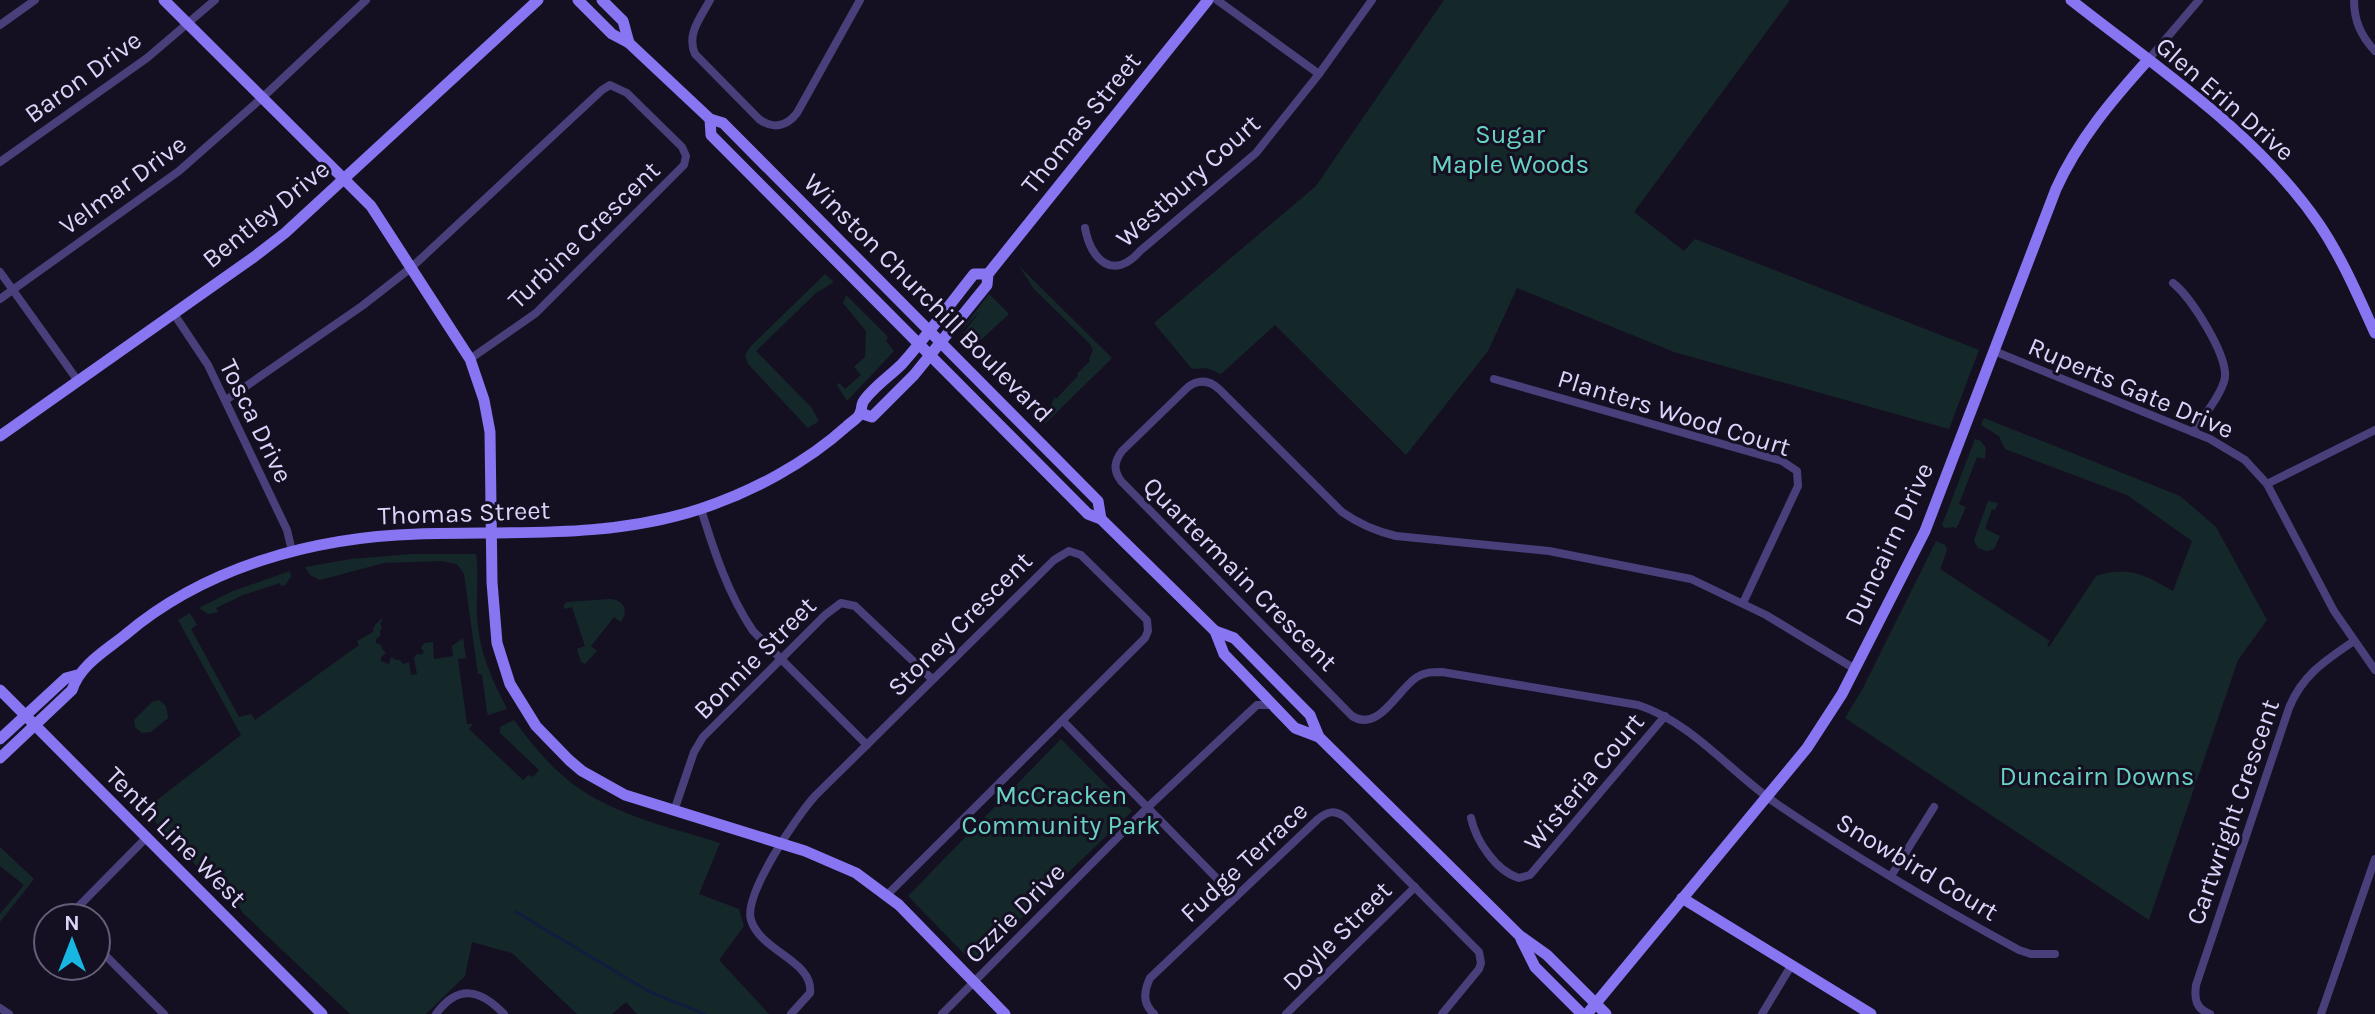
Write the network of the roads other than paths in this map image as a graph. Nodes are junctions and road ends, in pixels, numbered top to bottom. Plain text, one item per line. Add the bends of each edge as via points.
1 (35, 0) edge
2 (164, 0) edge
3 (215, 0) edge
4 (366, 0) edge
5 (538, 0) edge
6 (578, 0) edge
7 (602, 0) edge
8 (710, 0) edge
9 (860, 0) edge
10 (1208, 0) edge
11 (1217, 0) edge
12 (1372, 0) edge
13 (2071, 0) edge
14 (2199, 0) edge
15 (2354, 0) edge
16 (188, 22) junction
17 (0, 25) edge
18 (629, 43) junction
19 (2375, 51) edge
20 (2148, 60) junction
21 (1319, 74) junction
22 (263, 97) junction
23 (710, 119) junction
24 (0, 162) edge
25 (344, 179) junction
26 (1085, 228) dead end
27 (412, 267) junction
28 (0, 272) edge
29 (988, 274) junction
30 (2173, 283) dead end
31 (13, 290) junction
32 (0, 299) edge
33 (174, 314) junction
34 (929, 330) junction
35 (2375, 333) edge
36 (941, 343) junction
37 (918, 344) junction
38 (1994, 351) junction
39 (930, 356) junction
40 (470, 359) junction
41 (1494, 379) dead end
42 (78, 381) junction
43 (226, 400) junction
44 (860, 413) junction
45 (2375, 430) edge
46 (2193, 432) junction
47 (0, 436) edge
48 (2267, 484) junction
49 (701, 509) junction
50 (1101, 519) junction
51 (492, 533) junction
52 (292, 551) junction
53 (1743, 603) junction
54 (1215, 631) junction
55 (2354, 641) junction
56 (781, 659) junction
57 (1855, 669) junction
58 (2375, 670) edge
59 (77, 675) junction
60 (932, 679) junction
61 (1255, 686) junction
62 (0, 690) edge
63 (1257, 705) junction
64 (1273, 705) junction
65 (26, 715) junction
66 (1665, 716) junction
67 (1063, 721) junction
68 (35, 725) junction
69 (1319, 737) junction
70 (0, 739) edge
71 (867, 745) junction
72 (0, 758) edge
73 (1765, 795) junction
74 (1148, 807) junction
75 (1934, 807) dead end
76 (674, 811) junction
77 (1471, 818) dead end
78 (146, 838) junction
79 (781, 843) junction
80 (2375, 859) edge
81 (1891, 876) junction
82 (1415, 887) junction
83 (887, 895) junction
84 (1235, 897) junction
85 (1682, 898) junction
86 (83, 902) edge
87 (1519, 935) junction
88 (2055, 954) dead end
89 (112, 962) edge
90 (1791, 966) junction
91 (974, 983) junction
92 (1596, 1003) junction
93 (0, 1008) edge
94 (9, 1014) edge
95 (164, 1014) edge
96 (322, 1014) edge
97 (436, 1014) edge
98 (504, 1014) edge
99 (791, 1014) edge
100 (942, 1014) edge
101 (1005, 1014) edge
102 (1154, 1014) edge
103 (1286, 1014) edge
104 (1442, 1014) edge
105 (1585, 1014) edge
106 (1606, 1014) edge
107 (1762, 1014) edge
108 (1871, 1014) edge
109 (2210, 1014) edge
110 (2321, 1014) edge

1 - 17 street
2 - 16 street
3 - 16 street, Baron Drive
4 - 22 street, Velmar Drive
5 - 25 street, Bentley Drive
6 - 18 street, Winston Churchill Boulevard via 612,34
7 - 18 street, Winston Churchill Boulevard via 623,21
8 - 9 street via 691,37 695,54 759,119 779,126 797,113
10 - 29 street, Thomas Street
11 - 21 street
12 - 21 street, Westbury Court
13 - 20 street, Glen Erin Drive
14 - 20 street
15 - 19 street via 2355,19
16 - 22 street
16 - 24 street, Baron Drive via 147,58
18 - 23 street, Winston Churchill Boulevard
20 - 35 street, Glen Erin Drive via 2240,135 2285,180 2335,249
20 - 38 street, Duncairn Drive via 2069,160
21 - 26 street, Westbury Court via 1256,153 1131,261 1119,267 1106,265 1089,245
22 - 25 street
22 - 31 street, Velmar Drive via 163,184
23 - 34 street, Winston Churchill Boulevard via 723,123
23 - 37 street, Winston Churchill Boulevard via 711,135
25 - 27 street via 371,206
25 - 33 street, Bentley Drive via 285,233
27 - 40 street
27 - 40 street, Turbine Crescent via 607,87 627,93 682,147 686,156 681,170 536,313
27 - 43 street
28 - 31 street
29 - 34 street, Thomas Street via 974,274
29 - 36 street, Thomas Street via 987,285
30 - 46 street via 2197,309 2225,372 2221,389
31 - 32 street, Velmar Drive
31 - 42 street
33 - 42 street, Bentley Drive
33 - 43 street, Tosca Drive
34 - 36 street, Winston Churchill Boulevard
34 - 37 street, Thomas Street
36 - 39 street, Thomas Street
36 - 50 street, Winston Churchill Boulevard via 1098,501
37 - 39 street, Winston Churchill Boulevard
37 - 44 street, Thomas Street via 862,404
38 - 46 street, Ruperts Gate Drive
38 - 57 street, Duncairn Drive via 1925,531
39 - 44 street, Thomas Street via 872,417
39 - 50 street, Winston Churchill Boulevard via 1088,514
40 - 51 street via 490,432
41 - 53 street, Planters Wood Court via 1791,465 1798,486
42 - 47 street, Bentley Drive
43 - 52 street, Tosca Drive
44 - 49 street, Thomas Street via 801,460
45 - 48 street
46 - 48 street, Ruperts Gate Drive via 2245,460
48 - 55 street, Ruperts Gate Drive
49 - 51 street, Thomas Street via 618,528
49 - 56 street via 739,609
50 - 54 street, Winston Churchill Boulevard
51 - 52 street, Thomas Street via 369,537
51 - 76 street via 497,643 525,710 582,771 625,795
52 - 59 street, Thomas Street via 229,572 186,594 135,626
53 - 57 street, Quartermain Crescent
53 - 66 street, Quartermain Crescent via 1675,575 1525,548 1374,531 1327,499 1207,381 1188,387 1118,456 1115,469 1121,481 1359,720 1380,714 1429,672 1638,705
54 - 61 street, Winston Churchill Boulevard via 1224,654
54 - 69 street, Winston Churchill Boulevard via 1234,638 1310,715
55 - 58 street, Ruperts Gate Drive
55 - 109 street, Cartwright Crescent via 2311,672 2294,695 2196,985 2196,1002
56 - 60 street, Bonnie Street via 832,608 848,603
56 - 71 street
56 - 76 street, Bonnie Street via 703,737
57 - 73 street, Duncairn Drive via 1807,748
59 - 65 street, Thomas Street via 66,678
59 - 68 street, Thomas Street via 72,690
60 - 67 street, Stoney Crescent via 1054,560 1076,552 1143,615 1148,631
60 - 71 street, Stoney Crescent
61 - 63 street
61 - 64 street, Winston Churchill Boulevard
62 - 65 street, Tenth Line West
63 - 64 street
63 - 74 street, Ozzie Drive
64 - 69 street, Winston Churchill Boulevard via 1295,728
65 - 68 street, Tenth Line West
65 - 70 street, Thomas Street
66 - 73 street, Quartermain Crescent
66 - 77 street, Wisteria Court via 1530,875 1508,873 1477,839
67 - 74 street
67 - 83 street, Stoney Crescent
68 - 72 street, Thomas Street
68 - 78 street, Tenth Line West
69 - 87 street, Winston Churchill Boulevard
71 - 79 street, Stoney Crescent via 805,807
73 - 81 street, Snowbird Court
73 - 85 street, Duncairn Drive
74 - 84 street
74 - 91 street, Ozzie Drive
75 - 81 street
76 - 79 street
78 - 86 street
78 - 96 street, Tenth Line West
79 - 83 street via 856,873
79 - 99 street, Stoney Crescent via 750,913 761,936 809,979 810,993
80 - 110 street
81 - 88 street, Snowbird Court via 2019,950
82 - 84 street, Fudge Terrace via 1335,811 1318,819
82 - 103 street, Doyle Street
82 - 104 street, Fudge Terrace via 1479,952 1479,969
83 - 91 street
84 - 102 street, Fudge Terrace via 1150,978 1145,998
85 - 90 street
85 - 92 street, Duncairn Drive
87 - 92 street, Winston Churchill Boulevard
87 - 105 street, Winston Churchill Boulevard via 1535,967
89 - 95 street
90 - 107 street
90 - 108 street
91 - 100 street, Ozzie Drive
91 - 101 street
92 - 105 street, Duncairn Drive
92 - 106 street, Winston Churchill Boulevard
93 - 94 street
97 - 98 street via 451,997 466,993 490,1001

